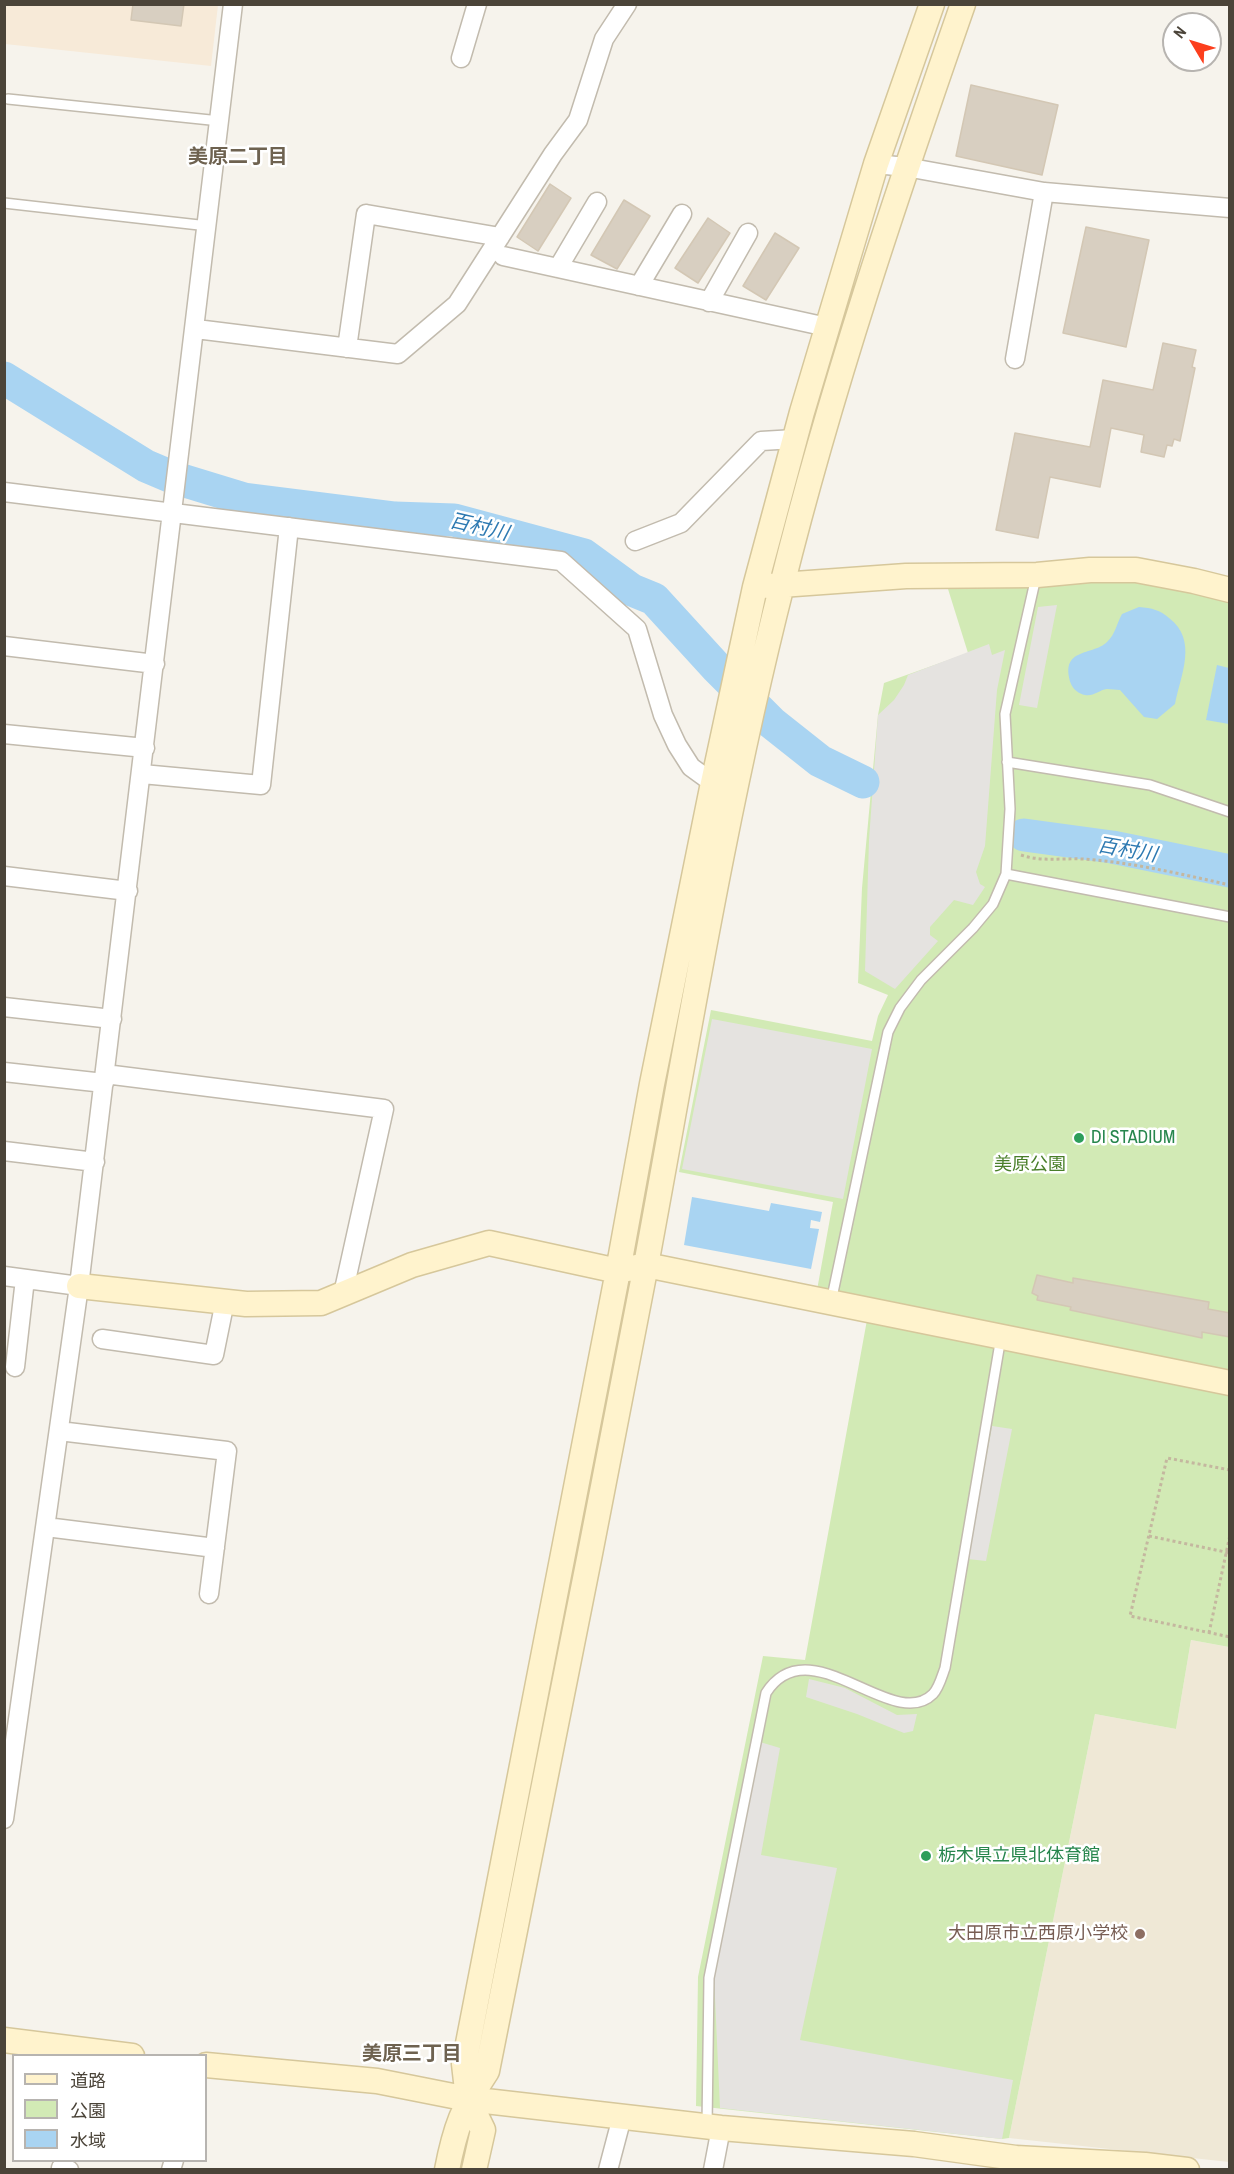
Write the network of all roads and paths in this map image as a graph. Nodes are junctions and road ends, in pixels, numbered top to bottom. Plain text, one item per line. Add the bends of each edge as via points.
1 (233, 4) edge
2 (477, 4) edge
3 (627, 4) edge
4 (932, 4) edge
5 (963, 4) edge
6 (461, 58) dead end
7 (8, 99) dead end
8 (220, 122) junction
9 (876, 164) junction
10 (906, 166) junction
11 (1044, 192) junction
12 (597, 202) dead end
13 (4, 203) edge
14 (1230, 208) edge
15 (682, 214) dead end
16 (208, 226) junction
17 (748, 232) dead end
18 (500, 237) junction
19 (503, 256) dead end
20 (558, 268) junction
21 (639, 286) junction
22 (709, 302) junction
23 (827, 327) junction
24 (196, 329) junction
25 (347, 348) junction
26 (1015, 359) dead end
27 (795, 439) junction
28 (4, 492) edge
29 (174, 504) junction
30 (289, 527) junction
31 (635, 541) dead end
32 (1037, 575) junction
33 (782, 585) junction
34 (755, 587) junction
35 (1230, 590) edge
36 (4, 646) edge
37 (155, 664) junction
38 (4, 734) edge
39 (145, 748) junction
40 (1007, 762) junction
41 (142, 774) junction
42 (712, 783) junction
43 (1230, 812) edge
44 (1008, 851) junction
45 (1006, 874) junction
46 (4, 876) edge
47 (1230, 885) edge
48 (128, 891) junction
49 (1230, 916) edge
50 (4, 1007) edge
51 (112, 1019) junction
52 (4, 1071) edge
53 (105, 1078) junction
54 (4, 1151) edge
55 (95, 1162) junction
56 (646, 1265) junction
57 (618, 1271) junction
58 (4, 1276) edge
59 (25, 1279) junction
60 (80, 1286) junction
61 (343, 1294) junction
62 (225, 1302) junction
63 (831, 1304) junction
64 (1001, 1336) junction
65 (102, 1339) dead end
66 (15, 1367) dead end
67 (1230, 1383) edge
68 (59, 1431) junction
69 (1230, 1470) edge
70 (46, 1527) junction
71 (1230, 1535) edge
72 (1149, 1536) junction
73 (215, 1548) junction
74 (1227, 1553) edge
75 (209, 1594) dead end
76 (1209, 1633) junction
77 (1230, 1637) edge
78 (4, 1819) edge
79 (4, 2040) edge
80 (123, 2054) edge
81 (207, 2065) edge
82 (468, 2099) junction
83 (622, 2117) junction
84 (714, 2127) junction
85 (1144, 2167) edge
86 (447, 2169) edge
87 (474, 2169) edge
88 (608, 2169) edge
89 (713, 2169) edge
90 (1187, 2169) edge

1 - 8 street
2 - 6 street
3 - 18 street via 604,39 578,120
4 - 9 street
5 - 10 street
7 - 8 lane
8 - 16 street
9 - 10 street
9 - 23 street
10 - 11 street
10 - 33 street via 826,420
11 - 14 street
11 - 26 street
12 - 20 street
13 - 16 lane
15 - 21 street
16 - 24 street
17 - 22 street
18 - 25 street via 457,304 398,354
18 - 25 street via 366,214
19 - 20 street
20 - 21 street
21 - 22 street
22 - 23 street
23 - 27 street
24 - 25 street
24 - 29 street
27 - 31 street via 761,441 681,523
27 - 34 street
28 - 29 street
29 - 30 street
29 - 37 street
30 - 41 street via 261,785
30 - 42 street via 561,561 637,629 663,715 677,745 691,767
32 - 33 street via 906,576
32 - 35 street via 1136,570
32 - 40 lane via 1005,714
33 - 34 street
33 - 56 street via 749,728
34 - 42 street
36 - 37 street
37 - 39 street
38 - 39 street
39 - 41 street
40 - 43 lane via 1150,785
40 - 44 lane
41 - 48 street
42 - 57 street
44 - 45 lane
44 - 47 path via 1048,861 1081,859 1135,866
45 - 49 lane
45 - 63 lane via 993,904 921,980 888,1032
46 - 48 street
48 - 51 street
50 - 51 street
51 - 53 street
52 - 53 street
53 - 55 street
53 - 61 street via 384,1108
54 - 55 street
55 - 60 street
56 - 57 street
56 - 63 street
56 - 82 street via 487,2071
57 - 61 street via 489,1243 412,1265
57 - 82 street via 464,2064
58 - 59 street
59 - 60 street
59 - 66 street
60 - 62 street
60 - 68 street
61 - 62 street via 321,1303
62 - 65 street via 214,1355
63 - 64 street
64 - 67 street
64 - 84 lane via 945,1668 934,1693 903,1704 810,1670 785,1672 766,1693 709,1978
68 - 70 street
68 - 73 street via 227,1451
69 - 72 path via 1167,1458
70 - 73 street
70 - 78 street
71 - 74 path
72 - 74 path
72 - 76 path via 1131,1616
73 - 75 street
74 - 76 path
76 - 77 path
79 - 80 street
81 - 82 street via 377,2081
82 - 83 street
82 - 86 street via 453,2135
82 - 87 street via 483,2130
83 - 84 street
83 - 88 street
84 - 85 street
84 - 89 street
85 - 90 street

